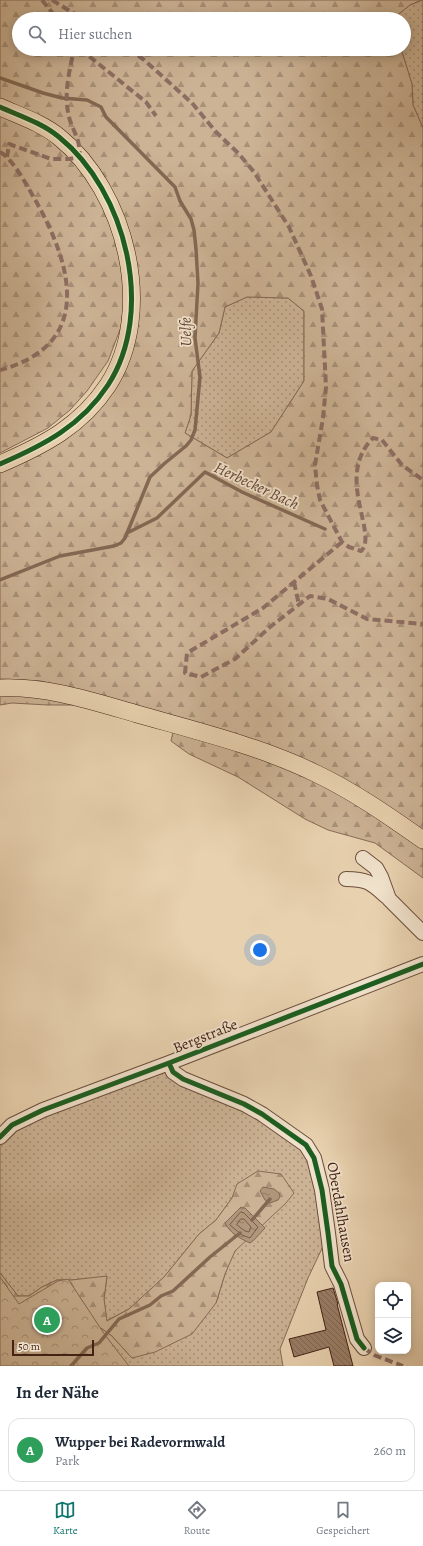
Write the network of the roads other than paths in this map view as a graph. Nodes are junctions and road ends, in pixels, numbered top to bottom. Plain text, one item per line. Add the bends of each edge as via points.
1 (0, 107) edge
2 (0, 464) edge
3 (0, 688) edge
4 (423, 840) edge
5 (363, 858) dead end
6 (346, 879) dead end
7 (389, 899) junction
8 (423, 933) edge
9 (423, 964) edge
10 (169, 1063) junction
11 (0, 1137) edge
12 (364, 1348) dead end

1 - 2 main road via 60,137 92,174 109,203 121,234 128,261 132,303 128,333 121,356 99,397 57,437
3 - 4 main road via 31,689 83,699 256,749 327,778
5 - 7 street via 376,868
6 - 7 street via 370,882
7 - 8 street
9 - 10 street, Bergstraße
10 - 11 street, Bergstraße via 43,1110 12,1125
10 - 12 street, Oberdahlhausen via 173,1072 183,1079 244,1104 306,1146 314,1158 322,1190 332,1266 341,1284 357,1339

